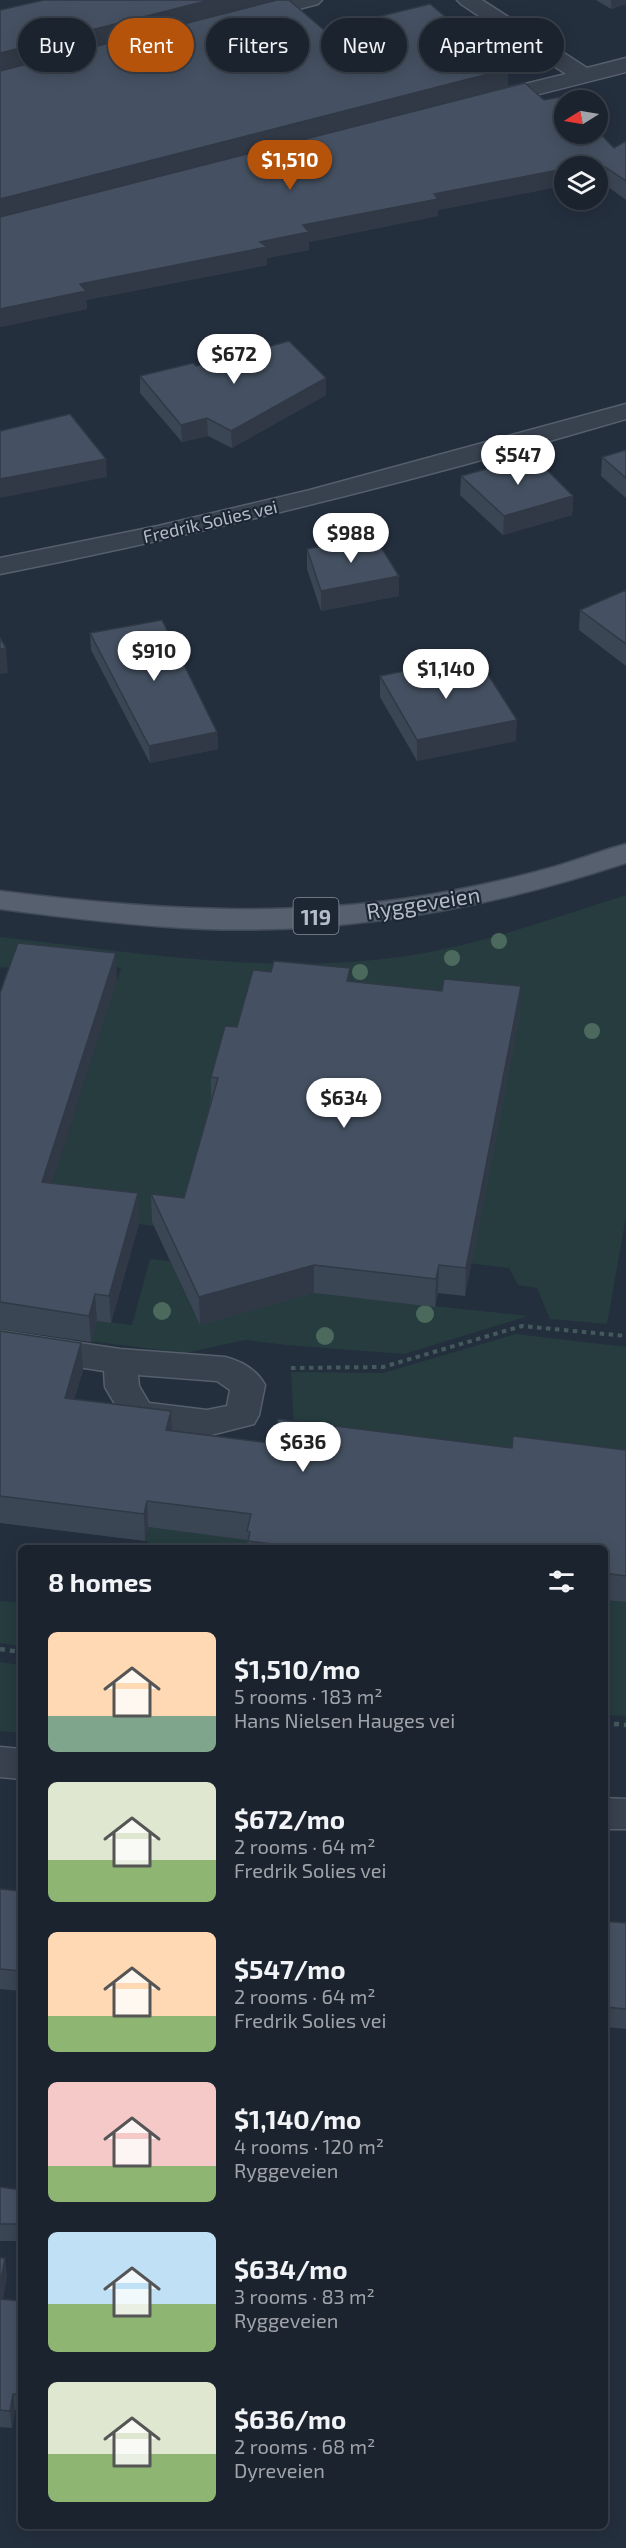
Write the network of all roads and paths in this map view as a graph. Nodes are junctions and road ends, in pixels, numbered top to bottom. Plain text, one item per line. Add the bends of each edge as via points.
1 (311, 0) edge
2 (468, 0) edge
3 (242, 18) edge
4 (626, 64) edge
5 (583, 75) junction
6 (465, 106) edge
7 (626, 411) edge
8 (0, 566) edge
9 (626, 853) edge
10 (0, 900) edge
11 (626, 1336) edge
12 (0, 1344) edge
13 (120, 1361) junction
14 (225, 1369) junction
15 (0, 1649) edge
16 (18, 1652) edge
17 (608, 1723) edge
18 (626, 1725) edge
19 (0, 1762) edge
20 (18, 1764) edge
21 (608, 1813) edge
22 (626, 1814) edge

1 - 3 street
2 - 5 street
4 - 5 street
5 - 6 street
7 - 8 street, Fredrik Solies vei via 344,490
9 - 10 main road, Ryggeveien / 119 via 513,888 439,902 300,917 146,916
11 - 14 path via 522,1326 383,1367
12 - 13 street
13 - 14 street
13 - 14 street via 122,1387 138,1414 207,1423 242,1415 248,1385
15 - 16 path
17 - 18 path
19 - 20 street
21 - 22 street

